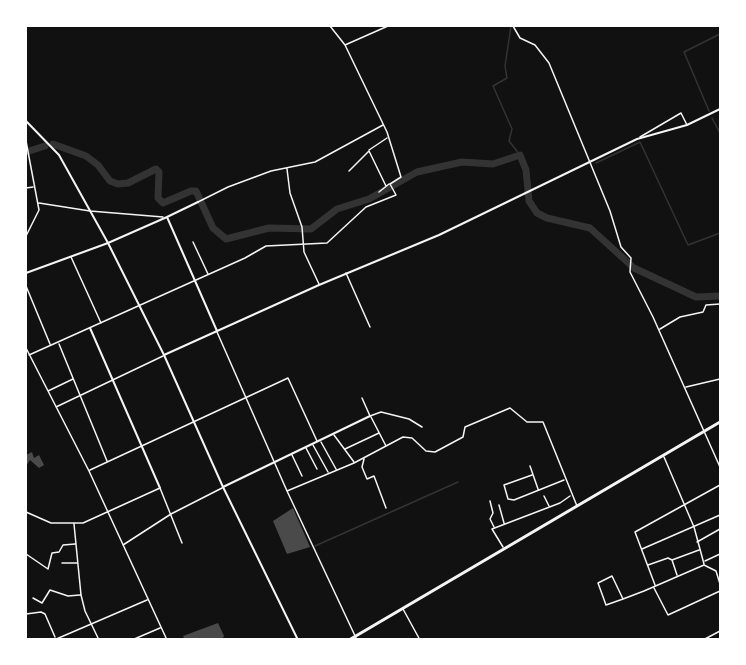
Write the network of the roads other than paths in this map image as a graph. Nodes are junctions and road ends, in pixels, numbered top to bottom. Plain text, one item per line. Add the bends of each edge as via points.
1 (330, 26) edge
2 (382, 26) edge
3 (388, 26) edge
4 (513, 26) edge
5 (345, 45) junction
6 (720, 109) edge
7 (26, 123) edge
8 (383, 124) junction
9 (687, 125) junction
10 (388, 137) junction
11 (637, 139) junction
12 (26, 141) edge
13 (369, 151) junction
14 (590, 162) junction
15 (288, 169) junction
16 (349, 171) dead end
17 (390, 184) junction
18 (386, 186) junction
19 (34, 187) junction
20 (26, 188) edge
21 (379, 192) dead end
22 (198, 202) joint
23 (39, 203) junction
24 (90, 211) junction
25 (166, 218) junction
26 (26, 236) edge
27 (194, 242) dead end
28 (108, 243) junction
29 (302, 245) junction
30 (71, 257) junction
31 (26, 273) edge
32 (345, 273) junction
33 (208, 275) junction
34 (196, 281) junction
35 (319, 285) junction
36 (26, 286) edge
37 (720, 304) edge
38 (139, 305) junction
39 (101, 324) junction
40 (370, 327) dead end
41 (90, 328) junction
42 (659, 330) junction
43 (217, 331) junction
44 (58, 342) junction
45 (51, 345) junction
46 (26, 348) edge
47 (29, 355) junction
48 (164, 355) junction
49 (74, 378) junction
50 (720, 379) edge
51 (112, 381) junction
52 (685, 387) junction
53 (48, 391) junction
54 (81, 395) junction
55 (247, 397) junction
56 (362, 398) dead end
57 (55, 408) junction
58 (370, 416) junction
59 (194, 420) junction
60 (720, 422) edge
61 (422, 427) dead end
62 (703, 432) junction
63 (379, 433) junction
64 (333, 434) junction
65 (319, 440) junction
66 (313, 443) junction
67 (386, 446) junction
68 (141, 447) junction
69 (306, 447) junction
70 (345, 449) junction
71 (291, 454) junction
72 (663, 455) junction
73 (364, 458) junction
74 (108, 462) junction
75 (274, 463) junction
76 (354, 463) junction
77 (530, 466) dead end
78 (720, 467) edge
79 (317, 469) dead end
80 (336, 470) junction
81 (89, 471) junction
82 (328, 473) junction
83 (532, 475) junction
84 (302, 476) dead end
85 (565, 480) junction
86 (720, 485) edge
87 (160, 488) junction
88 (223, 488) junction
89 (539, 489) junction
90 (286, 491) junction
91 (571, 495) junction
92 (544, 496) dead end
93 (490, 501) dead end
94 (500, 505) dead end
95 (576, 506) junction
96 (549, 507) junction
97 (685, 507) junction
98 (386, 508) dead end
99 (108, 511) junction
100 (26, 512) edge
101 (171, 514) junction
102 (720, 515) edge
103 (74, 523) junction
104 (505, 524) junction
105 (694, 527) junction
106 (494, 528) junction
107 (720, 530) edge
108 (698, 542) junction
109 (182, 543) dead end
110 (76, 544) junction
111 (123, 545) junction
112 (504, 549) junction
113 (642, 549) junction
114 (700, 550) junction
115 (26, 554) edge
116 (720, 554) edge
117 (672, 560) junction
118 (704, 561) junction
119 (62, 563) dead end
120 (78, 563) junction
121 (704, 565) junction
122 (648, 566) junction
123 (677, 575) junction
124 (720, 584) edge
125 (654, 586) junction
126 (720, 591) edge
127 (81, 595) junction
128 (33, 598) dead end
129 (148, 599) junction
130 (623, 599) junction
131 (403, 608) junction
132 (26, 614) edge
133 (91, 622) junction
134 (161, 628) junction
135 (720, 631) edge
136 (55, 638) edge
137 (356, 638) edge
138 (99, 639) edge
139 (132, 639) edge
140 (167, 639) edge
141 (298, 639) edge
142 (349, 639) edge
143 (420, 639) edge
144 (703, 639) edge

1 - 5 street
2 - 3 street
2 - 5 street
4 - 14 street via 520,38 535,45 545,56
5 - 8 street
6 - 9 street
7 - 24 street via 58,155
8 - 10 street
8 - 15 street via 315,162
9 - 11 street
9 - 11 street via 681,113
10 - 13 street
10 - 17 street via 401,177
11 - 14 street
12 - 19 street
13 - 16 street
13 - 18 street
14 - 32 street via 439,235
14 - 42 street via 621,248 631,258 630,272
15 - 22 street via 271,171
15 - 29 street via 290,193 302,227
17 - 18 street
17 - 29 street via 396,195 366,207 331,241
18 - 21 street
19 - 20 street
19 - 23 street
22 - 25 street
23 - 24 street
23 - 26 street
24 - 25 street
24 - 28 street
25 - 28 street
25 - 34 street
27 - 33 street
28 - 30 street
28 - 38 street
29 - 33 street via 266,246
29 - 35 street
30 - 31 street
30 - 39 street
32 - 35 street
32 - 40 street
33 - 34 street
34 - 38 street
34 - 43 street
35 - 43 street
36 - 45 street
37 - 42 street via 706,305 703,312 680,317
38 - 39 street
38 - 48 street
39 - 41 street
41 - 44 street
41 - 51 street
42 - 52 street
43 - 48 street
43 - 55 street
44 - 45 street
44 - 49 street
45 - 47 street
46 - 47 street
47 - 53 street
48 - 51 street
48 - 59 street
49 - 53 street
49 - 54 street
50 - 52 street
51 - 54 street
51 - 68 street
52 - 62 street
53 - 57 street
54 - 57 street
54 - 74 street
55 - 59 street
55 - 65 street via 288,378
55 - 75 street
56 - 58 street
57 - 81 street
58 - 61 street via 381,412 409,419
58 - 63 street
58 - 64 street
59 - 68 street
59 - 88 street
60 - 62 highway
62 - 72 highway
62 - 78 street
63 - 67 street
63 - 70 street
64 - 65 street
64 - 70 street
65 - 66 street
65 - 80 street
66 - 69 street
66 - 82 street
67 - 73 street
67 - 85 street via 409,437 426,451 435,453 463,437 465,427 510,408 527,422 543,422
68 - 74 street
68 - 87 street
69 - 71 street
69 - 79 street
70 - 76 street
71 - 75 street
71 - 84 street
72 - 95 highway
72 - 97 street
73 - 76 street
73 - 98 street via 362,467 367,479 374,476
74 - 81 street
75 - 88 street
75 - 90 street
76 - 80 street
77 - 83 street
80 - 82 street
81 - 99 street
82 - 90 street
83 - 89 street
83 - 89 street via 504,485 508,499
85 - 89 street
85 - 91 street
86 - 97 street
87 - 99 street
87 - 101 street
88 - 101 street
88 - 141 street
90 - 137 street
91 - 95 street
91 - 96 street
92 - 96 street
93 - 106 street
94 - 104 street
95 - 112 highway
96 - 104 street
97 - 105 street
97 - 113 street via 635,532
99 - 103 street via 84,523
99 - 111 street
100 - 103 street via 51,523
101 - 109 street
101 - 111 street
102 - 105 street
103 - 110 street
104 - 106 street
105 - 108 street
105 - 113 street
106 - 112 street
107 - 108 street
108 - 114 street
110 - 115 street via 63,545 59,552 52,553 48,569
110 - 120 street
111 - 129 street
112 - 131 highway
113 - 122 street
114 - 117 street
114 - 118 street
116 - 118 street
117 - 122 street
117 - 123 street
118 - 121 street
119 - 120 street
120 - 127 street
121 - 123 street
121 - 124 street via 716,572
122 - 125 street
123 - 125 street
125 - 126 street via 668,615
125 - 130 street
127 - 128 street via 68,596 50,590 42,603
127 - 133 street
129 - 133 street
129 - 134 street
130 - 130 street via 606,605 598,583 612,576
131 - 137 highway
131 - 143 street
132 - 136 street via 45,614
133 - 136 street
133 - 138 street
134 - 139 street
134 - 140 street
135 - 144 street
137 - 142 highway

